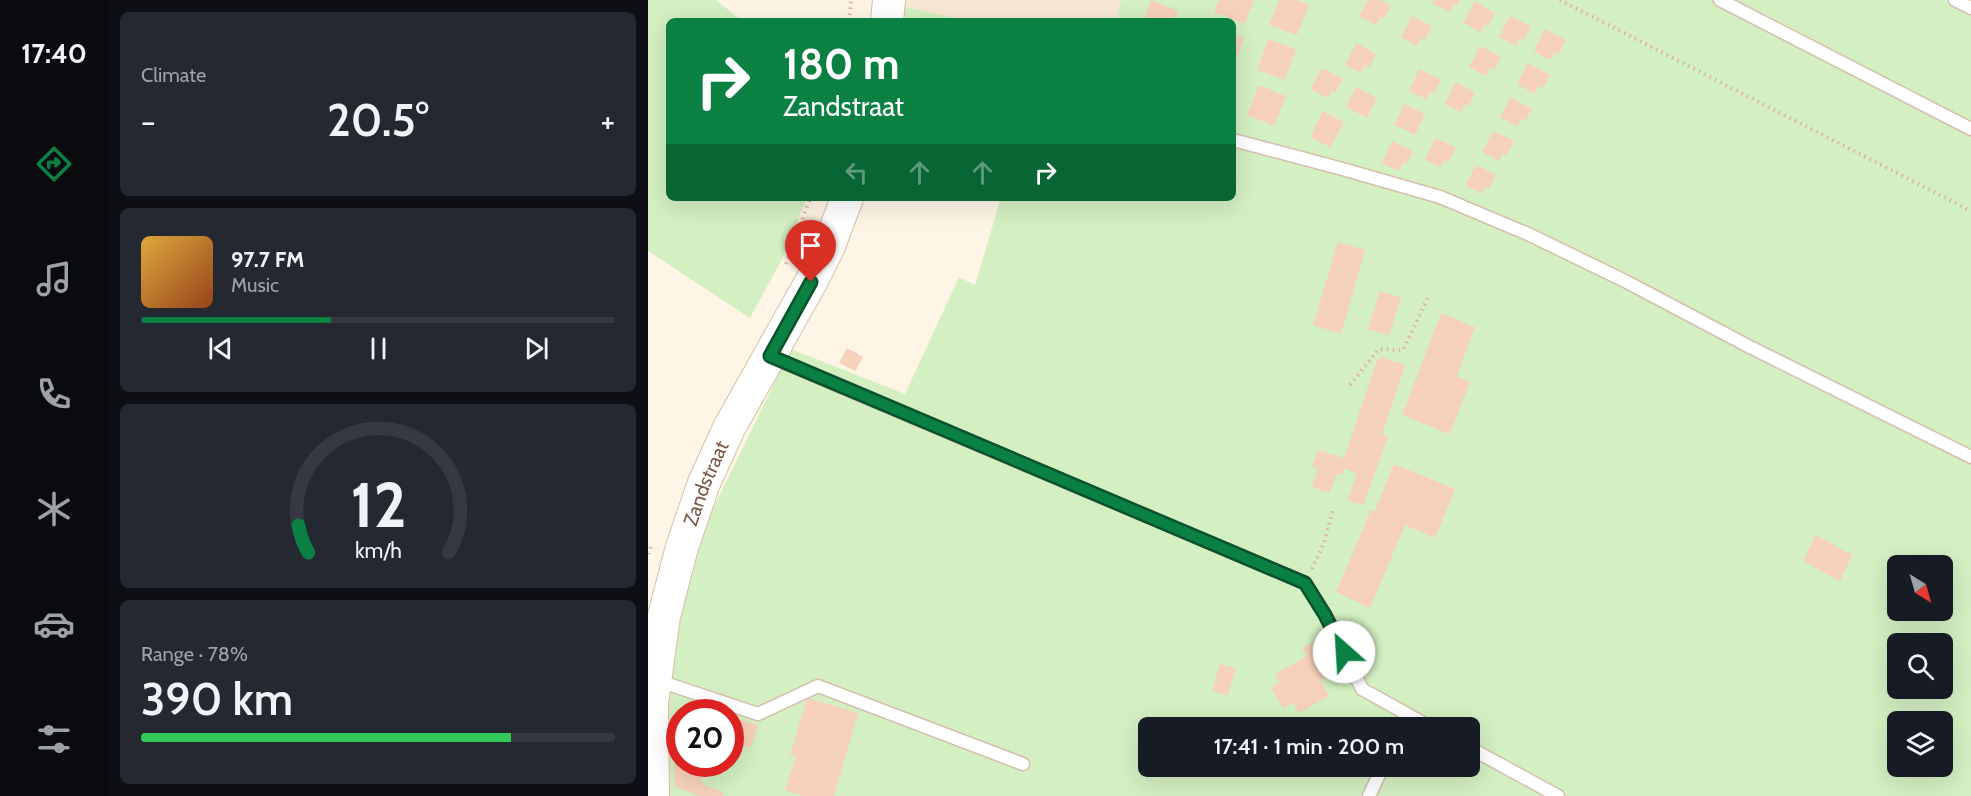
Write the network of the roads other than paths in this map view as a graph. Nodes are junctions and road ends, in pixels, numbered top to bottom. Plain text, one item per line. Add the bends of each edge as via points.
1 (889, 0) edge
2 (1720, 0) edge
3 (1955, 0) edge
4 (1971, 8) edge
5 (887, 18) edge
6 (1971, 129) edge
7 (1236, 141) edge
8 (846, 201) edge
9 (770, 356) junction
10 (1971, 457) edge
11 (655, 680) junction
12 (1409, 715) joint
13 (1413, 717) edge
14 (1480, 753) edge
15 (1023, 764) dead end
16 (1378, 777) edge
17 (652, 796) edge
18 (1369, 796) edge
19 (1558, 796) edge

1 - 5 street
2 - 6 lane
3 - 4 lane
7 - 10 lane via 1440,197 1528,234
8 - 9 street, Zandstraat via 829,246
9 - 11 street, Zandstraat via 729,428 704,483 664,616
9 - 12 lane via 1305,583 1362,689
11 - 15 lane via 758,714 818,686
11 - 17 street, Zandstraat
12 - 13 lane
14 - 19 lane
16 - 18 lane

